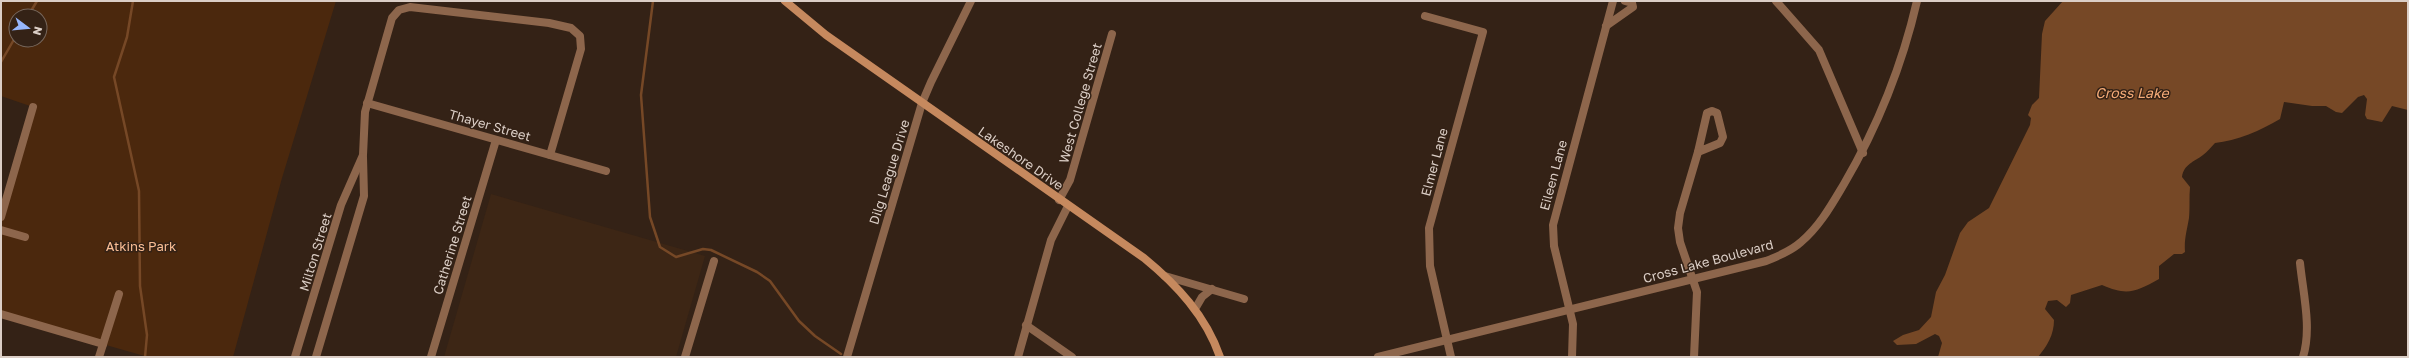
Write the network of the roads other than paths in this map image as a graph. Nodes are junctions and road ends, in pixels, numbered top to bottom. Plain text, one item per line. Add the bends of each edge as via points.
1 (785, 1) edge
2 (971, 1) edge
3 (1613, 1) edge
4 (1625, 1) edge
5 (1776, 1) edge
6 (1917, 1) edge
7 (1426, 16) dead end
8 (1606, 26) junction
9 (1112, 34) dead end
10 (367, 103) junction
11 (922, 103) junction
12 (33, 107) dead end
13 (496, 140) junction
14 (1698, 152) junction
15 (1863, 152) junction
16 (363, 155) junction
17 (550, 155) junction
18 (606, 171) dead end
19 (1058, 200) junction
20 (1068, 206) junction
21 (1, 217) edge
22 (1, 230) edge
23 (25, 237) dead end
24 (714, 260) dead end
25 (2300, 263) dead end
26 (1165, 276) junction
27 (1694, 279) junction
28 (1212, 289) junction
29 (119, 294) dead end
30 (1244, 299) dead end
31 (1195, 309) junction
32 (1569, 310) junction
33 (1, 314) edge
34 (1026, 325) junction
35 (1447, 339) junction
36 (103, 344) junction
37 (99, 357) edge
38 (295, 357) edge
39 (316, 357) edge
40 (431, 357) edge
41 (685, 357) edge
42 (847, 357) edge
43 (1018, 357) edge
44 (1072, 357) edge
45 (1220, 357) edge
46 (1378, 357) edge
47 (1451, 357) edge
48 (1572, 357) edge
49 (1694, 357) edge
50 (2303, 357) edge

1 - 11 main road, Lakeshore Drive via 826,35
2 - 11 street, Dilg League Drive
3 - 8 street, Eileen Lane
4 - 8 street via 1632,3 1633,7
5 - 15 street via 1819,50
6 - 15 street, Cross Lake Boulevard via 1884,110
7 - 35 street, Elmer Lane via 1482,32 1429,228 1430,266
8 - 32 street, Eileen Lane via 1553,225 1554,246
9 - 19 street, West College Street via 1070,180
10 - 13 street, Thayer Street
10 - 16 street, Milton Street
10 - 17 street, Milton Street via 392,18 399,10 410,7 570,28 580,36 581,49
11 - 19 main road, Lakeshore Drive
11 - 42 street, Dilg League Drive
12 - 21 street
13 - 17 street, Thayer Street
13 - 40 street, Catherine Street
14 - 14 street via 1720,143 1723,137 1717,113 1708,113
14 - 27 street via 1678,228 1680,242
15 - 27 street, Cross Lake Boulevard via 1828,211 1798,245 1766,261
16 - 38 street, Milton Street via 342,205
16 - 39 street, Milton Street via 364,196
17 - 18 street, Thayer Street
19 - 20 main road, Lakeshore Drive
20 - 26 main road, Lakeshore Drive
20 - 34 street via 1052,240
22 - 23 street
24 - 41 street
25 - 50 street via 2307,330 2307,344
26 - 28 street
26 - 31 main road, Lakeshore Drive
27 - 32 street, Cross Lake Boulevard
27 - 49 street via 1698,305
28 - 30 street
28 - 31 street via 1202,297
29 - 36 street
31 - 45 main road, Lakeshore Drive
32 - 35 street, Cross Lake Boulevard
32 - 48 street, Eileen Lane via 1574,324
33 - 36 street
34 - 43 street
34 - 44 street
35 - 46 street, Cross Lake Boulevard
35 - 47 street, Elmer Lane
36 - 37 street

